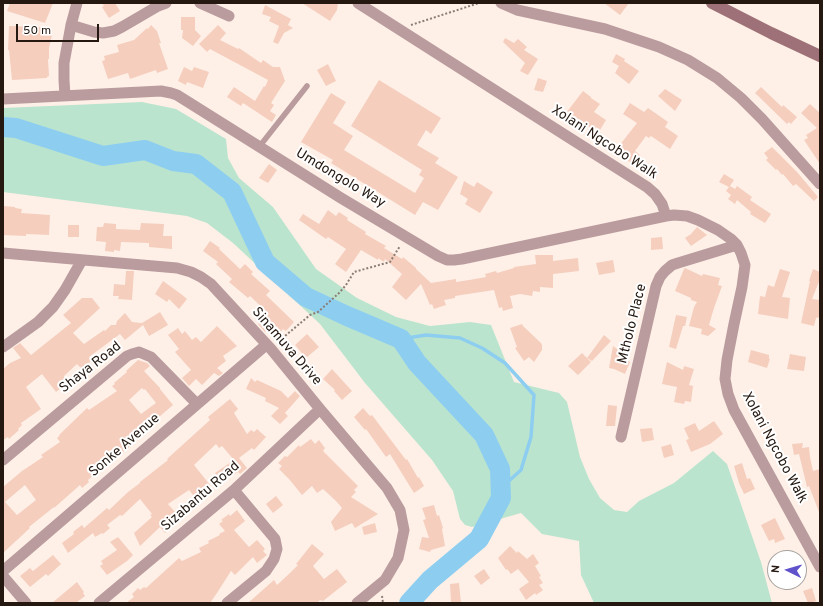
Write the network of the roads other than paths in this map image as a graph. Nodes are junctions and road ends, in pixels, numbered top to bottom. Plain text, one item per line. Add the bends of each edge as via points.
1 (77, 3) edge
2 (166, 3) edge
3 (200, 3) edge
4 (358, 3) edge
5 (502, 3) edge
6 (712, 3) edge
7 (230, 16) dead end
8 (71, 25) junction
9 (820, 56) edge
10 (307, 86) dead end
11 (65, 96) junction
12 (3, 98) edge
13 (259, 147) junction
14 (820, 184) edge
15 (666, 216) junction
16 (736, 245) junction
17 (3, 253) edge
18 (82, 260) junction
19 (3, 346) edge
20 (268, 347) junction
21 (197, 404) junction
22 (320, 409) junction
23 (621, 437) dead end
24 (3, 460) edge
25 (234, 490) junction
26 (820, 567) edge
27 (3, 571) edge
28 (3, 576) edge
29 (26, 603) edge
30 (99, 603) edge
31 (227, 603) edge
32 (357, 603) edge

1 - 8 street
2 - 8 street via 114,31 94,32
3 - 7 street
4 - 15 street, Xolani Ngcobo Walk via 647,187 662,204
5 - 14 street via 517,10 605,29 659,47 688,60 717,78 741,98
6 - 9 street
8 - 11 street via 64,63
10 - 13 lane
11 - 12 street, Umdongolo Way
11 - 13 street, Umdongolo Way via 161,91 171,93
13 - 15 street, Umdongolo Way via 447,260 462,260
15 - 16 street, Xolani Ngcobo Walk via 680,215 698,220 718,230
16 - 23 street, Mtholo Place via 672,265 660,277
16 - 26 street, Xolani Ngcobo Walk via 745,265 727,360 725,379 728,394 734,410
17 - 18 street, Sinamuva Drive
18 - 19 street via 53,307 38,322
18 - 20 street, Sinamuva Drive via 177,268 191,272 211,284
20 - 21 street, Sonke Avenue
20 - 22 street, Sinamuva Drive
21 - 24 street, Shaya Road via 151,357 139,352 132,354
21 - 27 street, Sonke Avenue
22 - 25 street, Sizabantu Road
22 - 32 street, Sinamuva Drive via 387,488 400,510 404,530 398,558 385,580
25 - 30 street, Sizabantu Road
25 - 31 street via 275,539 277,549 266,571
28 - 29 street

